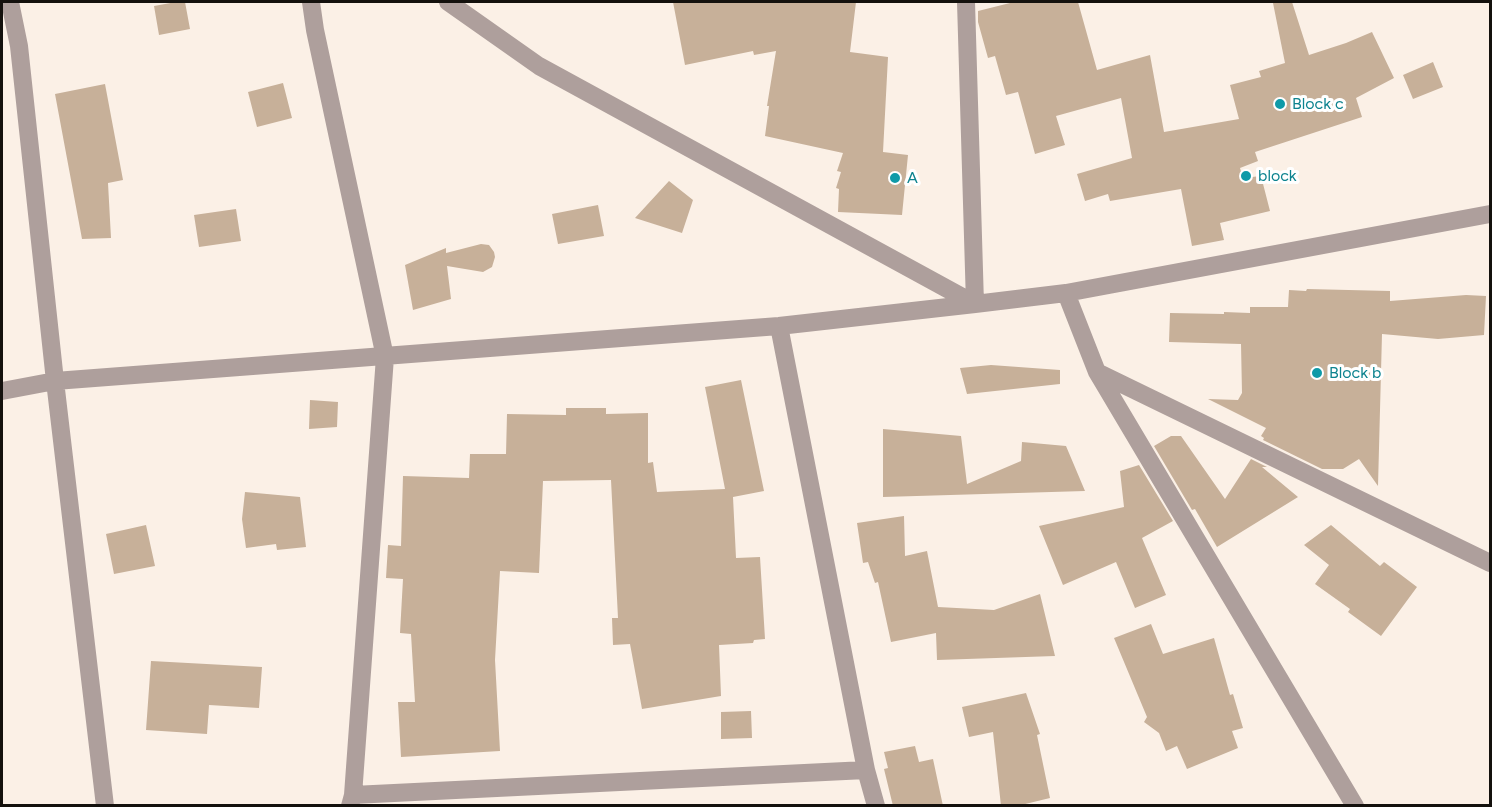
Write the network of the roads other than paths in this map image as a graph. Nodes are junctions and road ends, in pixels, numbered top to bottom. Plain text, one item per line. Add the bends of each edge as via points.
1 (10, 2) edge
2 (311, 2) edge
3 (448, 2) edge
4 (966, 2) edge
5 (10, 49) edge
6 (1491, 214) edge
7 (1066, 293) junction
8 (975, 304) junction
9 (779, 326) junction
10 (385, 357) junction
11 (1097, 372) junction
12 (55, 381) junction
13 (2, 392) edge
14 (1491, 563) edge
15 (866, 770) junction
16 (352, 800) edge
17 (105, 806) edge
18 (876, 806) edge
19 (1355, 806) edge

1 - 5 street
2 - 10 street
3 - 8 street via 539,66
4 - 8 street
5 - 12 street
6 - 7 street
7 - 8 street
7 - 11 street
8 - 9 street
9 - 10 street
9 - 15 street
10 - 12 street
10 - 16 street
11 - 14 street
11 - 19 street
12 - 13 street
12 - 17 street
15 - 16 street
15 - 18 street

